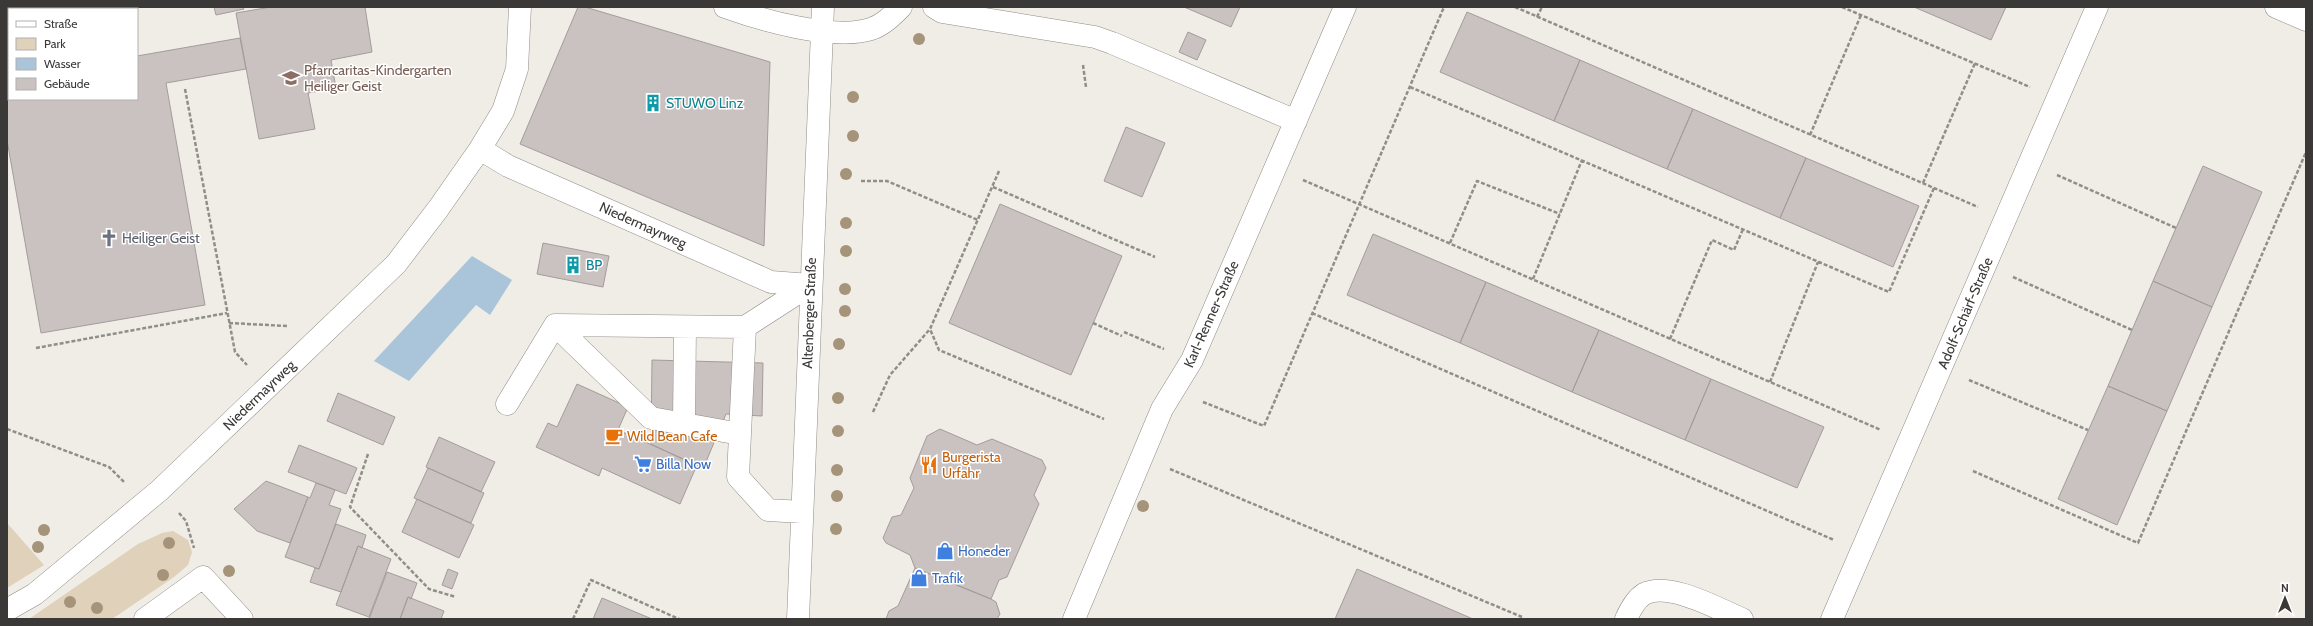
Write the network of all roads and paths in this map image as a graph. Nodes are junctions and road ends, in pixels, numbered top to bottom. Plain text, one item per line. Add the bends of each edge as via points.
1 (520, 7) edge
2 (725, 7) edge
3 (823, 7) edge
4 (901, 7) edge
5 (934, 7) edge
6 (1345, 7) edge
7 (1444, 7) edge
8 (1515, 7) edge
9 (1542, 7) edge
10 (1842, 7) edge
11 (2097, 7) edge
12 (2276, 7) edge
13 (1860, 15) junction
14 (1537, 17) junction
15 (2306, 20) edge
16 (821, 29) junction
17 (1975, 63) junction
18 (1410, 86) junction
19 (2030, 87) dead end
20 (185, 89) dead end
21 (1296, 121) junction
22 (1810, 135) junction
23 (480, 149) junction
24 (2306, 152) edge
25 (1582, 160) junction
26 (2030, 163) junction
27 (999, 171) dead end
28 (1296, 176) dead end
29 (861, 181) dead end
30 (1923, 183) junction
31 (992, 187) junction
32 (1934, 188) junction
33 (1359, 204) junction
34 (1978, 208) dead end
35 (1560, 214) junction
36 (978, 220) junction
37 (2176, 228) dead end
38 (1743, 229) junction
39 (1450, 243) junction
40 (1155, 257) dead end
41 (1818, 262) junction
42 (1985, 265) junction
43 (1532, 279) junction
44 (810, 285) junction
45 (227, 313) junction
46 (1312, 313) junction
47 (229, 323) junction
48 (1093, 323) dead end
49 (555, 325) junction
50 (290, 326) dead end
51 (685, 327) junction
52 (745, 327) junction
53 (930, 329) junction
54 (2132, 330) dead end
55 (1124, 332) dead end
56 (1122, 336) dead end
57 (1670, 339) junction
58 (36, 348) dead end
59 (1192, 360) junction
60 (1941, 368) junction
61 (1770, 382) junction
62 (268, 386) junction
63 (1199, 400) dead end
64 (508, 404) dead end
65 (873, 412) dead end
66 (1104, 419) dead end
67 (684, 424) junction
68 (7, 429) edge
69 (2088, 430) dead end
70 (1883, 431) dead end
71 (740, 434) junction
72 (368, 454) dead end
73 (1169, 468) dead end
74 (1973, 471) dead end
75 (152, 496) junction
76 (802, 512) junction
77 (1836, 541) dead end
78 (203, 577) junction
79 (456, 597) dead end
80 (7, 610) edge
81 (1522, 617) dead end
82 (145, 619) edge
83 (242, 619) edge
84 (573, 619) edge
85 (679, 619) edge
86 (798, 619) edge
87 (1074, 619) edge
88 (1626, 619) edge
89 (1742, 619) edge
90 (1832, 619) edge

1 - 23 street, Niedermayrweg via 514,81 503,112
2 - 16 street via 768,21
3 - 16 street, Altenberger Straße
4 - 16 street via 882,24 873,28 858,32
5 - 21 street via 942,12 1077,33 1107,41
6 - 21 street, Karl-Renner-Straße
7 - 18 path
8 - 14 path
9 - 14 path
10 - 13 path
11 - 26 street, Adolf-Schärf-Straße
12 - 15 street
13 - 17 path
13 - 22 path
14 - 22 path
16 - 44 street, Altenberger Straße
17 - 19 path
17 - 30 path
18 - 25 path
18 - 33 path
20 - 45 path
21 - 59 street, Karl-Renner-Straße
22 - 30 path
23 - 44 street, Niedermayrweg via 508,166 771,282
23 - 62 street, Niedermayrweg via 396,264
24 - 74 path via 2138,543
25 - 35 path
25 - 38 path
26 - 37 path
26 - 42 street, Adolf-Schärf-Straße
27 - 31 path
28 - 33 path
29 - 36 path via 887,181
30 - 32 path
31 - 36 path
31 - 40 path
32 - 34 path
32 - 41 path via 1889,292
33 - 39 path
33 - 46 path
35 - 39 path via 1477,181
35 - 43 path
36 - 53 path
38 - 41 path
38 - 57 path via 1734,250 1712,240
39 - 43 path
41 - 61 path
42 - 54 path
42 - 60 street, Adolf-Schärf-Straße
43 - 57 path
44 - 52 street
44 - 76 street, Altenberger Straße
45 - 47 path
45 - 58 path
46 - 63 path via 1264,426
46 - 77 path
47 - 50 path
47 - 62 path via 235,352
48 - 56 path
49 - 51 street
49 - 64 street
49 - 67 street via 651,418
51 - 52 street
51 - 67 street
52 - 71 street
53 - 65 path via 890,375
53 - 66 path via 939,350
55 - 59 path
57 - 61 path
59 - 87 street, Karl-Renner-Straße via 1162,409
60 - 69 path
60 - 90 street, Adolf-Schärf-Straße
61 - 70 path
62 - 75 street, Niedermayrweg
67 - 71 street
68 - 75 path via 109,467
71 - 76 street via 738,477 768,510
72 - 79 path via 350,507 429,589
73 - 81 path
75 - 78 path via 186,521
75 - 80 street, Niedermayrweg via 35,594
76 - 86 street, Altenberger Straße
78 - 82 street
78 - 83 street
84 - 85 path via 591,580
88 - 89 street via 1644,594 1662,591 1680,594

